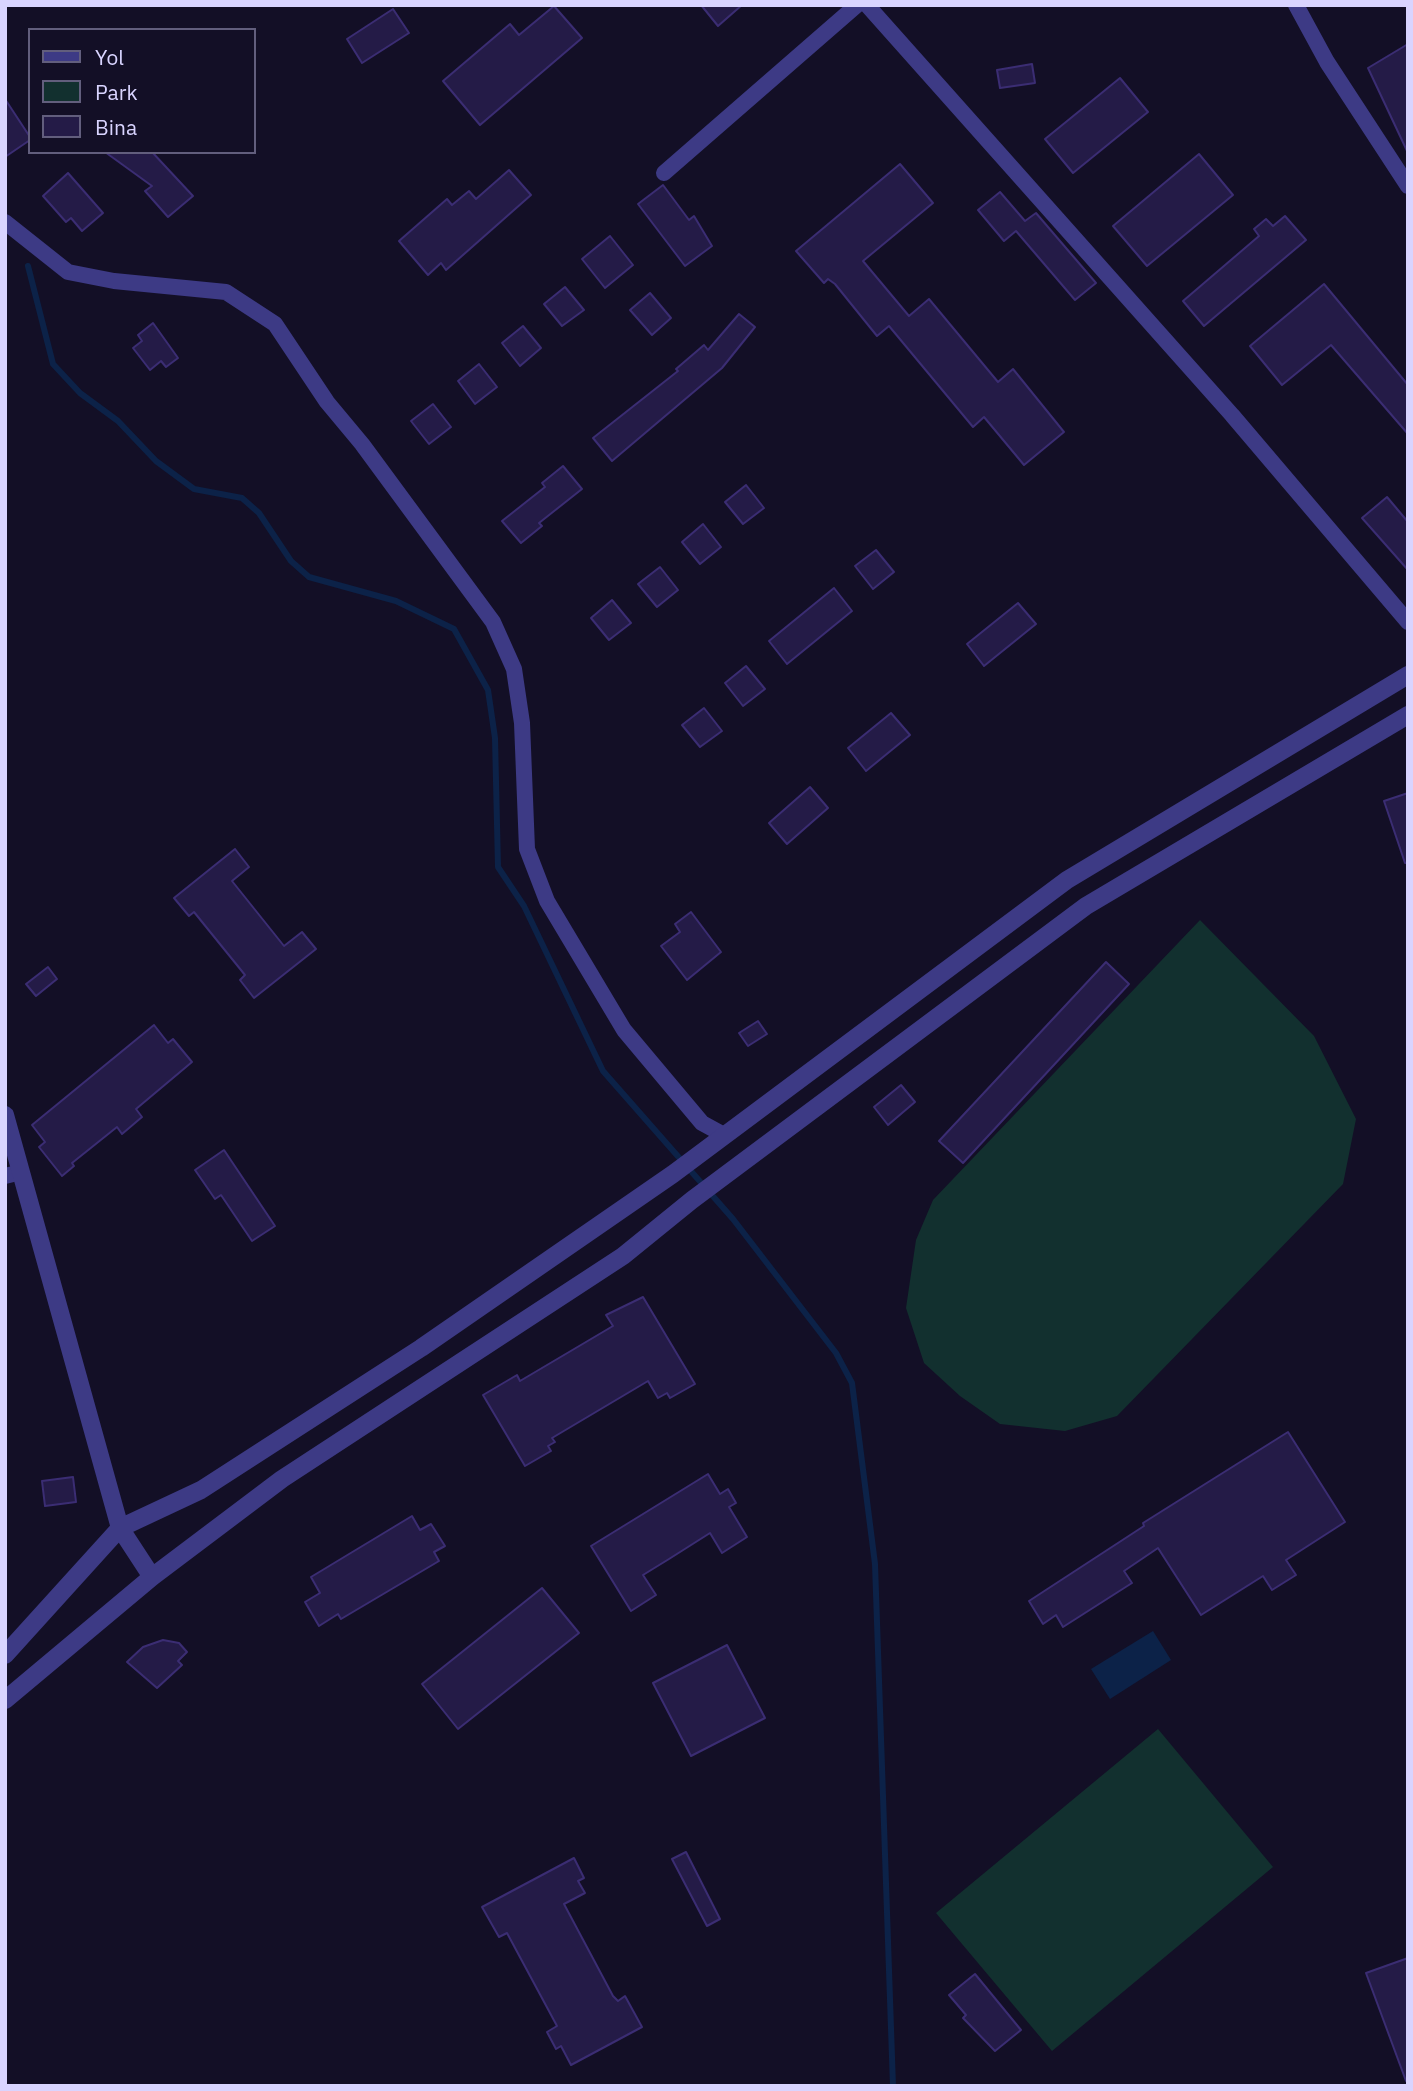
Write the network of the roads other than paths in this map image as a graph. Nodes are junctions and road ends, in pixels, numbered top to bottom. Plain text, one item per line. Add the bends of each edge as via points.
1 (857, 5) edge
2 (867, 5) edge
3 (1296, 7) edge
4 (664, 173) dead end
5 (1408, 186) edge
6 (5, 222) edge
7 (1408, 622) edge
8 (1408, 675) edge
9 (1408, 715) edge
10 (5, 1115) edge
11 (724, 1135) junction
12 (13, 1174) edge
13 (120, 1528) junction
14 (152, 1577) junction
15 (5, 1655) edge
16 (5, 1700) edge

1 - 4 street
2 - 7 street via 1232,415
3 - 5 street
6 - 11 street via 68,272 226,292 275,324 327,402 493,622 514,669 522,723 527,849 547,901 624,1030 702,1124
8 - 11 street via 1067,880
9 - 14 street via 1086,906 622,1256 282,1479
10 - 12 street
11 - 13 street via 421,1348 212,1483
12 - 13 street
13 - 14 street
13 - 15 street
14 - 16 street

